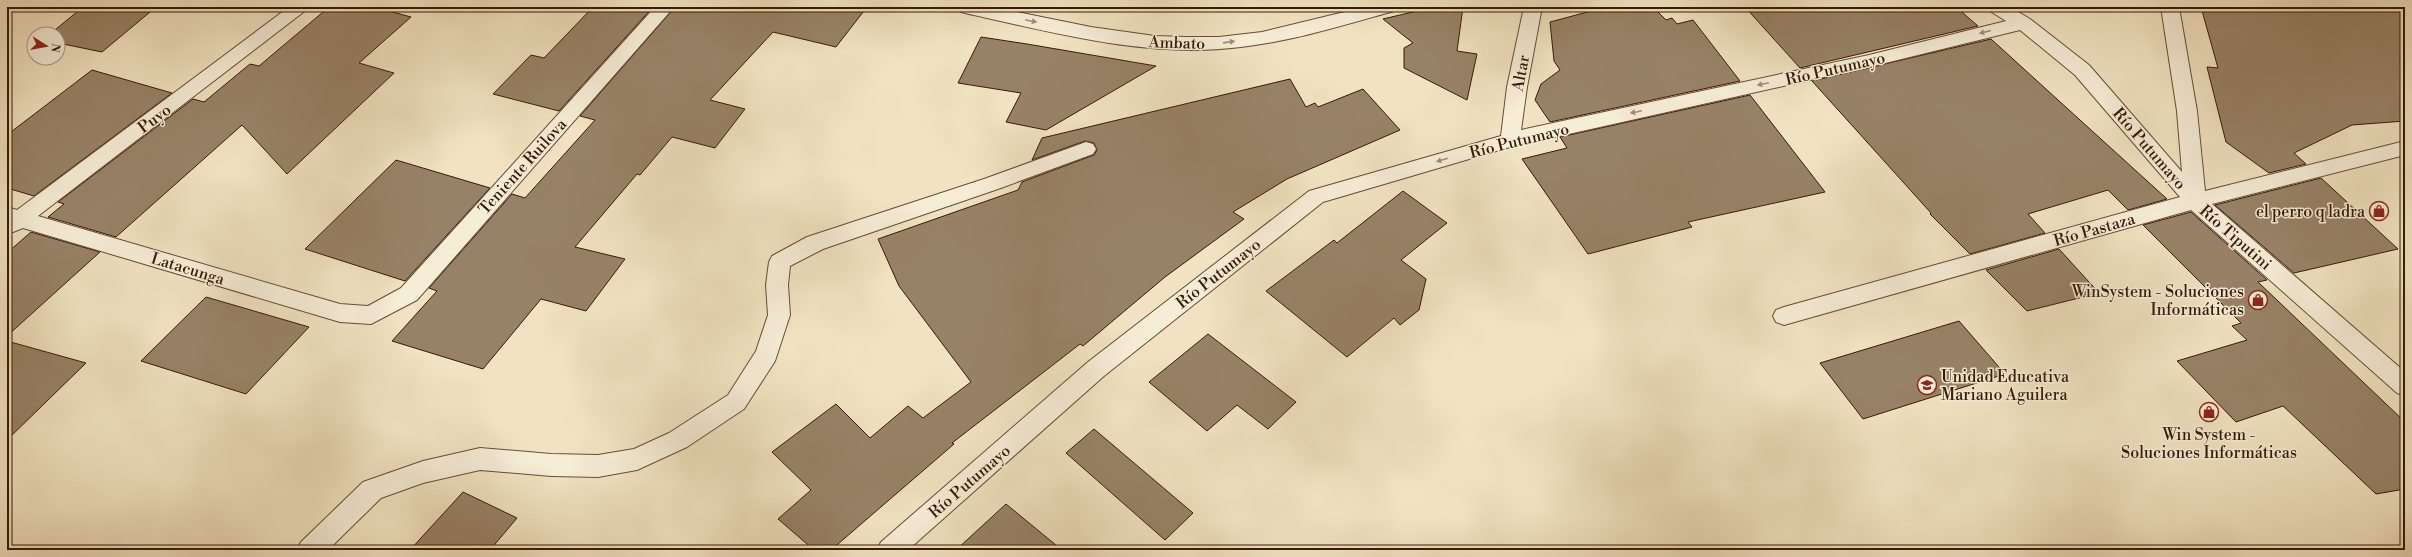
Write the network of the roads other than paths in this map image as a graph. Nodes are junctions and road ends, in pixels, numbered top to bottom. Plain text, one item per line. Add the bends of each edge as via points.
1 (301, 7) edge
2 (664, 7) edge
3 (965, 7) edge
4 (1388, 7) edge
5 (1533, 7) edge
6 (1996, 7) edge
7 (2170, 7) edge
8 (2023, 23) junction
9 (1510, 140) junction
10 (2405, 148) edge
11 (1086, 149) dead end
12 (2195, 201) junction
13 (11, 220) edge
14 (371, 315) joint
15 (1784, 316) dead end
16 (2405, 386) edge
17 (310, 550) edge
18 (890, 550) edge

1 - 13 street, Puyo
2 - 14 street, Teniente Ruilova via 408,294
3 -> 4 street, Ambato via 1106,37 1184,43 1220,43 1266,37
5 - 9 street, Altar via 1517,87
6 - 8 street
7 - 12 street, Río Tiputini via 2187,111
8 -> 9 street, Río Putumayo via 1869,61
8 - 12 street, Río Putumayo via 2082,70
9 -> 18 street, Río Putumayo via 1316,196 1096,370
10 - 12 street, Río Pastaza
11 - 17 street via 815,243 780,262 777,285 779,314 767,354 736,402 678,440 637,459 598,466 480,459 422,472 372,490
12 - 15 street, Río Pastaza
12 - 16 street, Río Tiputini
13 - 14 street, Latacunga via 340,313

